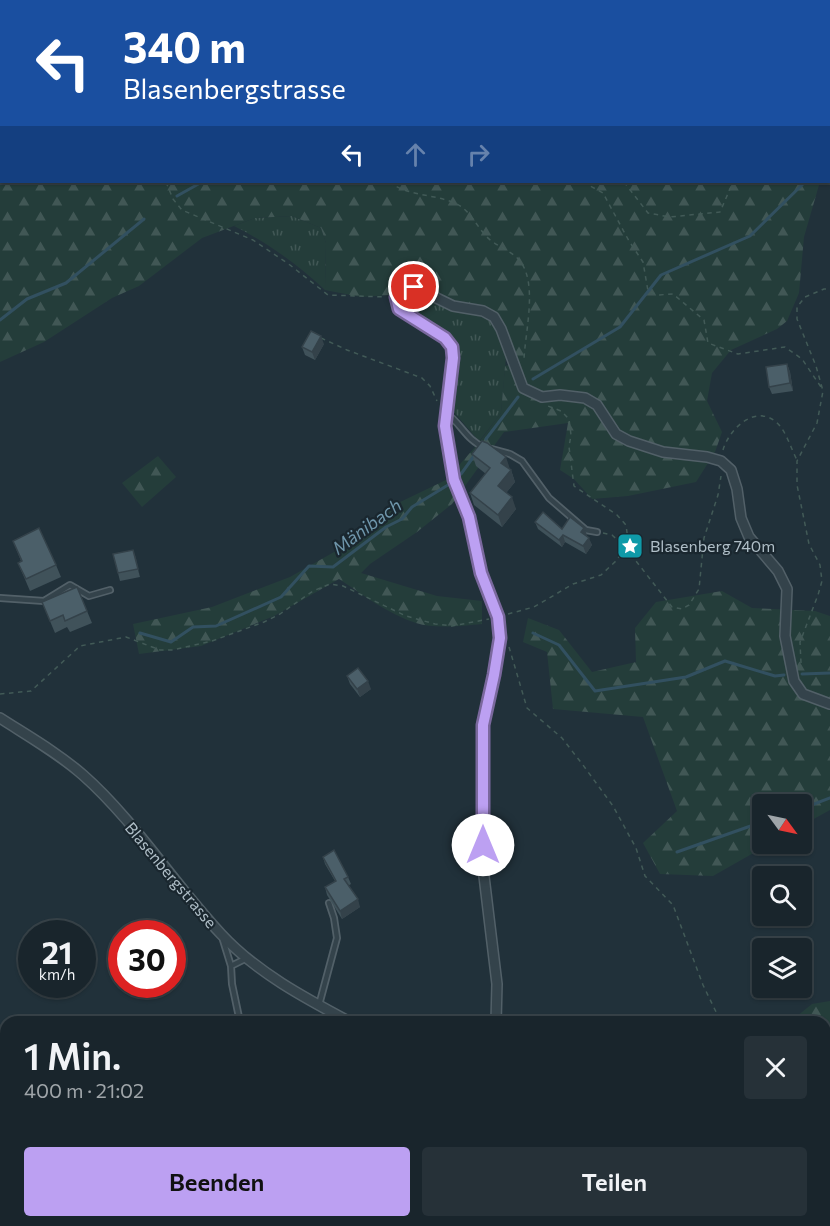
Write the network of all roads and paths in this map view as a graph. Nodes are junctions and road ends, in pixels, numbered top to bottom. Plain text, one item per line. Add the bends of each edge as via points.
1 (166, 183) edge
2 (391, 183) edge
3 (585, 183) edge
4 (625, 183) edge
5 (733, 183) edge
6 (830, 289) edge
7 (396, 297) junction
8 (315, 336) edge
9 (524, 361) dead end
10 (823, 391) junction
11 (438, 402) dead end
12 (540, 404) dead end
13 (446, 413) junction
14 (720, 461) junction
15 (797, 461) junction
16 (597, 532) joint
17 (625, 547) junction
18 (110, 590) dead end
19 (0, 598) edge
20 (498, 617) junction
21 (500, 638) junction
22 (793, 675) junction
23 (0, 694) edge
24 (830, 704) edge
25 (0, 718) edge
26 (329, 903) edge
27 (222, 935) junction
28 (247, 958) junction
29 (231, 966) junction
30 (319, 1005) junction
31 (239, 1016) edge
32 (339, 1016) edge
33 (496, 1016) edge
34 (718, 1016) edge

1 - 7 path via 182,210 253,240 328,295
2 - 9 path via 467,210 487,237 518,259 526,271 529,291
3 - 10 path via 603,193 643,262 648,291 673,294 704,320 708,343 738,354 785,347 802,359
4 - 5 path via 648,213 670,217 720,212
6 - 10 path via 805,297 798,307 797,319
7 - 13 street via 399,309 445,338 452,347
7 - 14 street via 404,288 414,287 453,306 483,311 494,317 501,329 523,388 542,397 560,394 585,398 597,405 616,434 629,441 663,452
8 - 11 path via 422,378
10 - 15 path via 817,423
12 - 17 path via 561,411 569,419 574,486 626,525
13 - 16 lane via 480,446 522,461 549,498 586,530
13 - 20 street via 454,480
14 - 15 path via 728,436 737,426 753,417 768,417 779,424
14 - 17 path via 722,481 704,538 699,589 689,605 682,609 672,607
14 - 22 street via 731,470 749,537 787,588 785,636
15 - 22 path via 796,485 822,581 800,642 800,666
16 - 17 path via 612,535
17 - 20 path via 601,575 573,584 534,607
18 - 19 lane via 89,596 70,585 44,601
20 - 21 street
20 - 23 path via 452,626 435,624 330,584 280,614 212,641 173,650 160,650 126,637 80,646 31,691
21 - 33 street via 483,725 483,868 495,961
21 - 34 path via 511,649 527,708 562,738 583,765 613,806 636,848 645,876 673,905
22 - 24 street via 804,693
25 - 27 street, Blasenbergstrasse via 60,758 105,797
26 - 30 lane via 337,938
27 - 28 street, Blasenbergstrasse
27 - 29 lane
28 - 29 lane
28 - 30 street, Blasenbergstrasse
29 - 31 lane
30 - 32 street, Blasenbergstrasse

